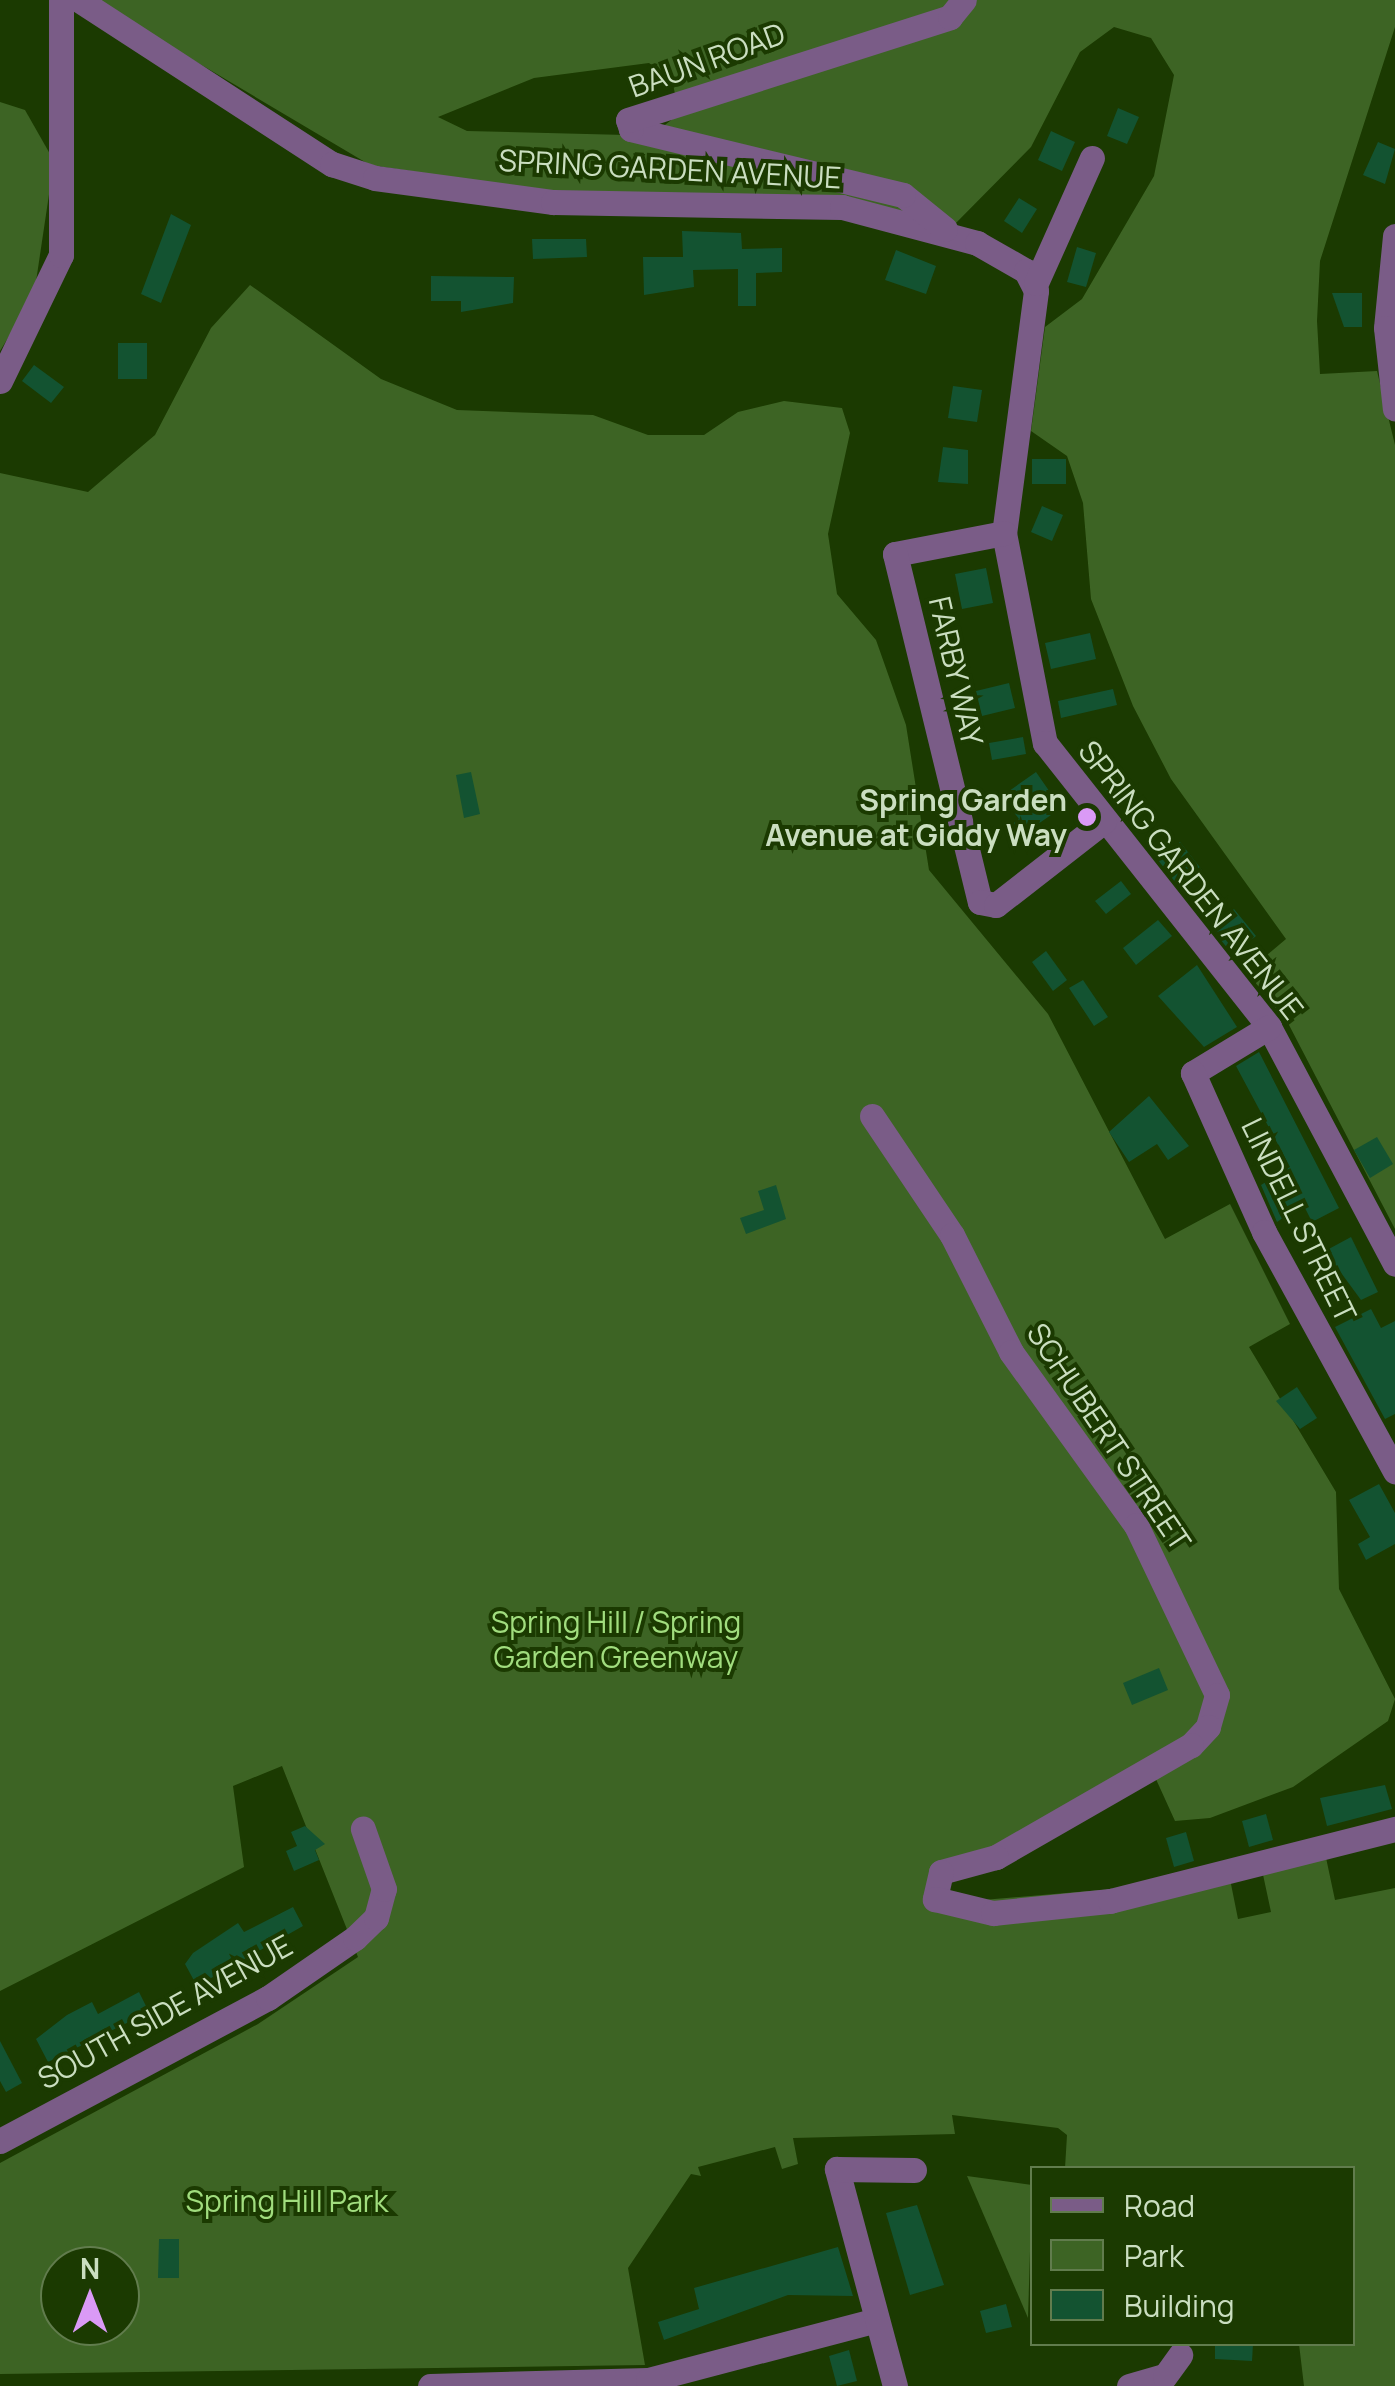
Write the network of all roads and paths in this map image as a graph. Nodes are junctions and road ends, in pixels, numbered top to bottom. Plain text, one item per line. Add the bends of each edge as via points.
1 (62, 0) edge
2 (79, 0) edge
3 (964, 0) edge
4 (1092, 158) dead end
5 (953, 235) junction
6 (1395, 236) edge
7 (1036, 283) junction
8 (0, 381) edge
9 (1395, 409) edge
10 (1004, 533) junction
11 (1104, 821) junction
12 (1268, 1026) junction
13 (872, 1116) dead end
14 (1395, 1264) edge
15 (1392, 1457) edge
16 (362, 1829) dead end
17 (1395, 1829) edge
18 (0, 2141) edge
19 (914, 2170) dead end
20 (876, 2320) junction
21 (1180, 2355) dead end
22 (648, 2383) edge
23 (430, 2386) edge
24 (895, 2386) edge
25 (1129, 2386) edge

1 - 8 street via 61,255
2 - 5 street, SPRING GARDEN AVENUE via 332,164 376,178 553,202 804,202
3 - 5 street, BAUN ROAD via 950,18 628,120 630,129 902,195
4 - 7 street
5 - 7 street, SPRING GARDEN AVENUE
6 - 9 street via 1386,328
7 - 10 street, SPRING GARDEN AVENUE
10 - 11 street, SPRING GARDEN AVENUE via 1045,743
10 - 11 street, FARBY WAY via 894,554 975,893 996,905
11 - 12 street, SPRING GARDEN AVENUE
12 - 14 street, SPRING GARDEN AVENUE
12 - 15 street, LINDELL STREET via 1194,1073 1264,1232
13 - 17 street, SCHUBERT STREET via 952,1235 1011,1352 1136,1525 1217,1695 1208,1727 1191,1745 996,1857 941,1872 935,1900 993,1913 1110,1901
16 - 18 street, SOUTH SIDE AVENUE via 384,1889 376,1918 355,1938 268,1998
19 - 20 street via 837,2170
20 - 22 street
20 - 24 street
21 - 25 street via 1165,2376
22 - 23 street

